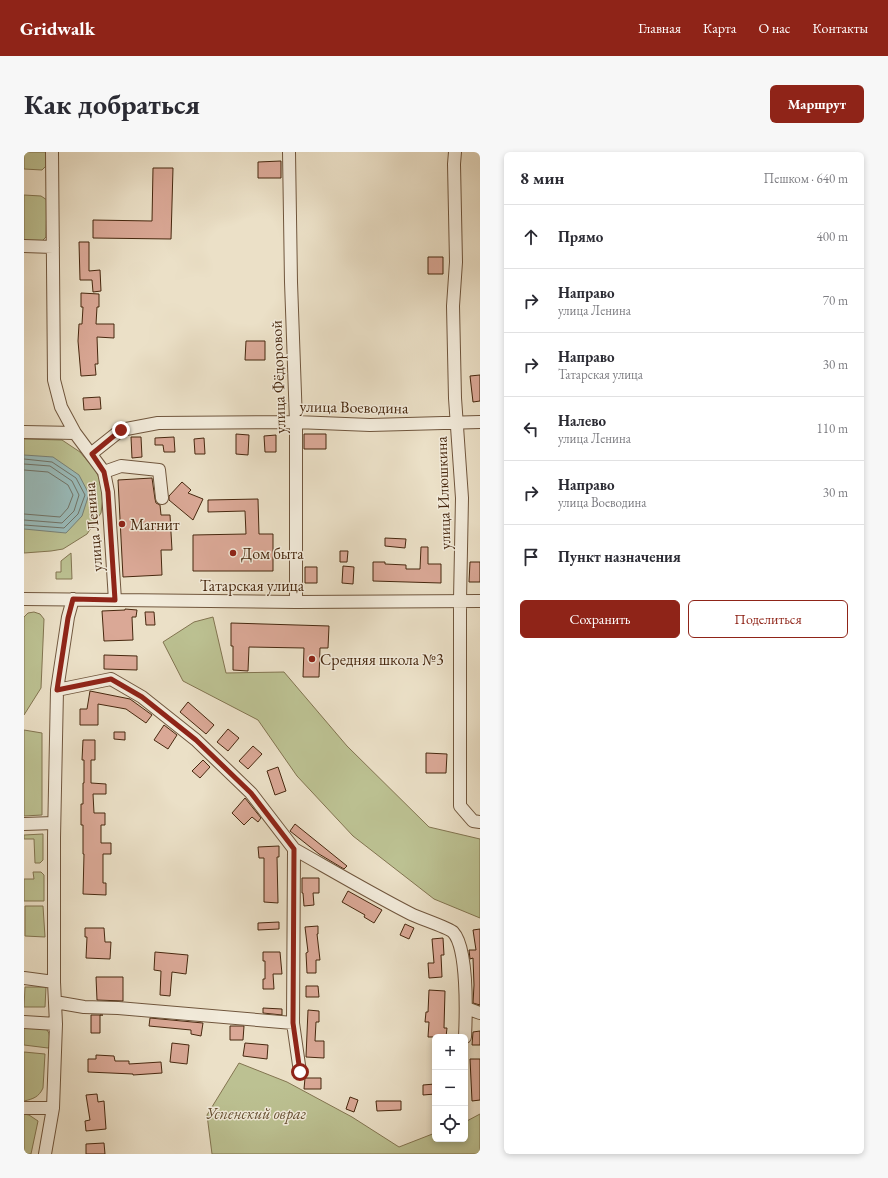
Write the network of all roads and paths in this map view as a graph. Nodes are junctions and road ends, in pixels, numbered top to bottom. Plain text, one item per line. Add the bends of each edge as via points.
1 (52, 152) edge
2 (289, 152) edge
3 (455, 152) edge
4 (24, 246) edge
5 (52, 247) junction
6 (296, 422) junction
7 (457, 422) junction
8 (480, 422) edge
9 (24, 432) edge
10 (75, 432) junction
11 (92, 454) junction
12 (104, 472) junction
13 (162, 498) dead end
14 (24, 599) edge
15 (73, 599) junction
16 (115, 600) junction
17 (460, 600) junction
18 (480, 600) edge
19 (296, 602) junction
20 (57, 690) junction
21 (480, 822) edge
22 (54, 823) junction
23 (24, 824) edge
24 (294, 849) junction
25 (24, 978) edge
26 (54, 982) junction
27 (55, 1002) junction
28 (466, 1008) junction
29 (480, 1013) edge
30 (24, 1022) edge
31 (293, 1023) junction
32 (56, 1024) junction
33 (465, 1034) edge
34 (300, 1072) dead end
35 (24, 1108) edge
36 (54, 1108) junction
37 (45, 1154) edge

1 - 5 street, улица Ленина
2 - 6 street, улица Фёдоровой
3 - 7 street, улица Илюшкина via 456,262 453,306
4 - 5 street
5 - 10 street, улица Ленина via 54,380 61,407
6 - 7 street, улица Воеводина via 370,425
6 - 11 street, улица Воеводина via 158,423 121,430
6 - 19 street, улица Фёдоровой
7 - 8 street, улица Воеводина
7 - 17 street, улица Илюшкина via 462,498
9 - 10 street
10 - 11 street, улица Ленина
11 - 12 street, улица Ленина
12 - 13 street via 121,466 159,470
12 - 16 street, улица Ленина via 108,492
14 - 15 street, Татарская улица
15 - 16 street, Татарская улица
15 - 20 street
16 - 19 street, Татарская улица
17 - 18 street, Татарская улица
17 - 19 street, Татарская улица
17 - 21 street, улица Илюшкина via 460,806 474,821
20 - 22 street
20 - 24 street via 111,679 142,697 196,740 251,793
22 - 23 street
22 - 26 street
24 - 28 street via 412,915 453,932 462,958
24 - 31 street
25 - 26 street
26 - 27 street
27 - 31 street
27 - 32 street
28 - 29 street
28 - 33 street
30 - 32 street
31 - 34 street
32 - 36 street
35 - 36 street
36 - 37 street

